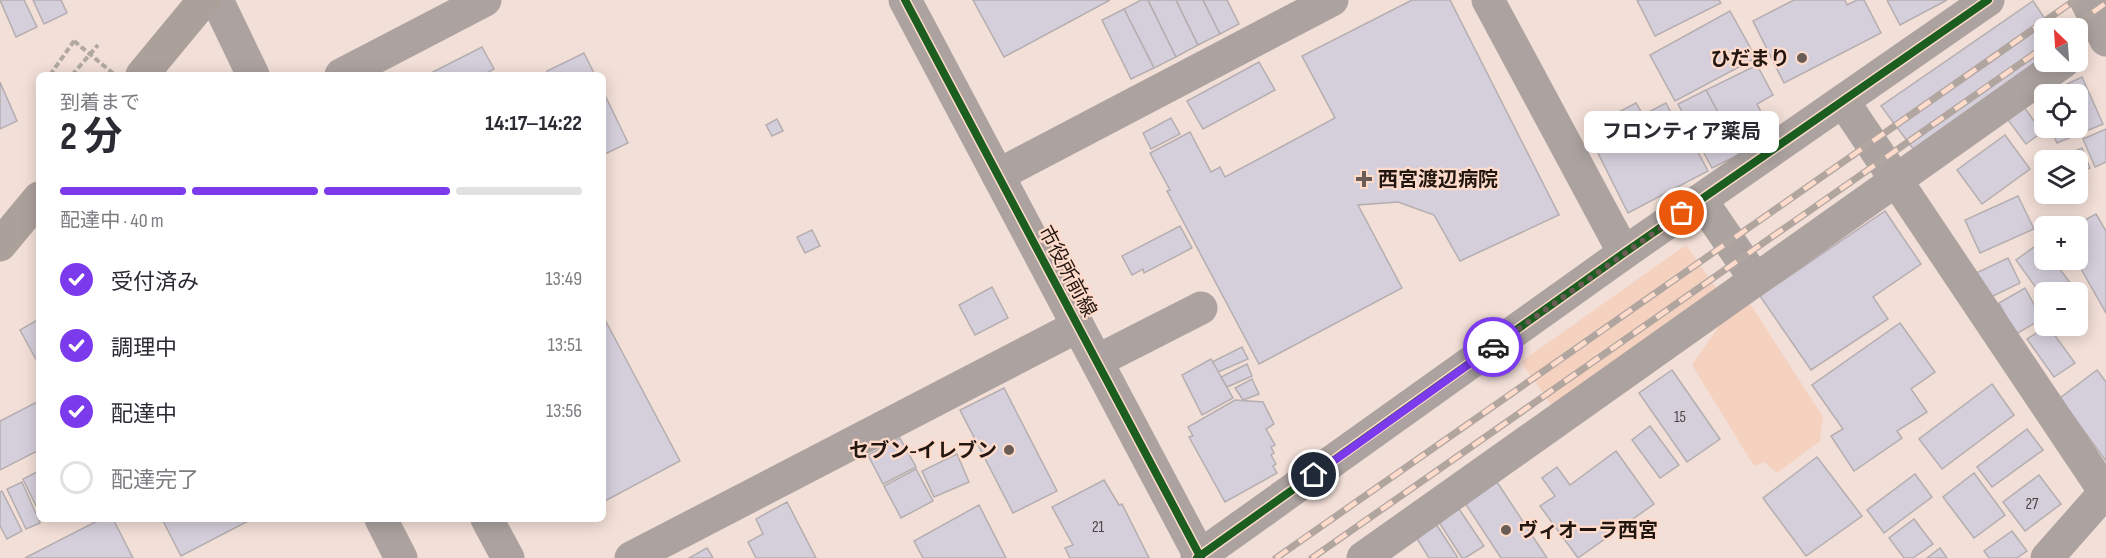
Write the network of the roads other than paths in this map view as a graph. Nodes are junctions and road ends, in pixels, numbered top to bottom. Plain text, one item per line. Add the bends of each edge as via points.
1 (204, 0) edge
2 (217, 0) edge
3 (485, 0) edge
4 (905, 0) edge
5 (1332, 0) edge
6 (1488, 0) edge
7 (1988, 0) edge
8 (2086, 0) edge
9 (2098, 39) edge
10 (144, 72) edge
11 (252, 72) edge
12 (347, 72) edge
13 (2049, 72) edge
14 (1843, 101) junction
15 (998, 175) junction
16 (1897, 179) junction
17 (1701, 200) junction
18 (36, 202) edge
19 (0, 245) edge
20 (1624, 253) junction
21 (1755, 279) junction
22 (1202, 308) dead end
23 (1078, 326) junction
24 (1097, 362) junction
25 (2106, 492) edge
26 (383, 522) edge
27 (489, 522) edge
28 (1200, 557) edge
29 (401, 558) edge
30 (508, 558) edge
31 (631, 558) edge
32 (1363, 558) edge
33 (2048, 558) edge

1 - 10 highway
2 - 11 street
3 - 12 street
4 - 15 street, 市役所前線
5 - 15 street
6 - 20 street
7 - 14 street
8 - 9 street
13 - 16 street
14 - 16 street
14 - 17 street
15 - 23 street, 市役所前線
16 - 21 street
16 - 25 street
17 - 20 street
17 - 21 street
18 - 19 highway
20 - 28 street
21 - 32 street
22 - 24 street
23 - 24 street, 市役所前線
23 - 31 street
24 - 28 street, 市役所前線
25 - 33 street
26 - 29 street
27 - 30 street

